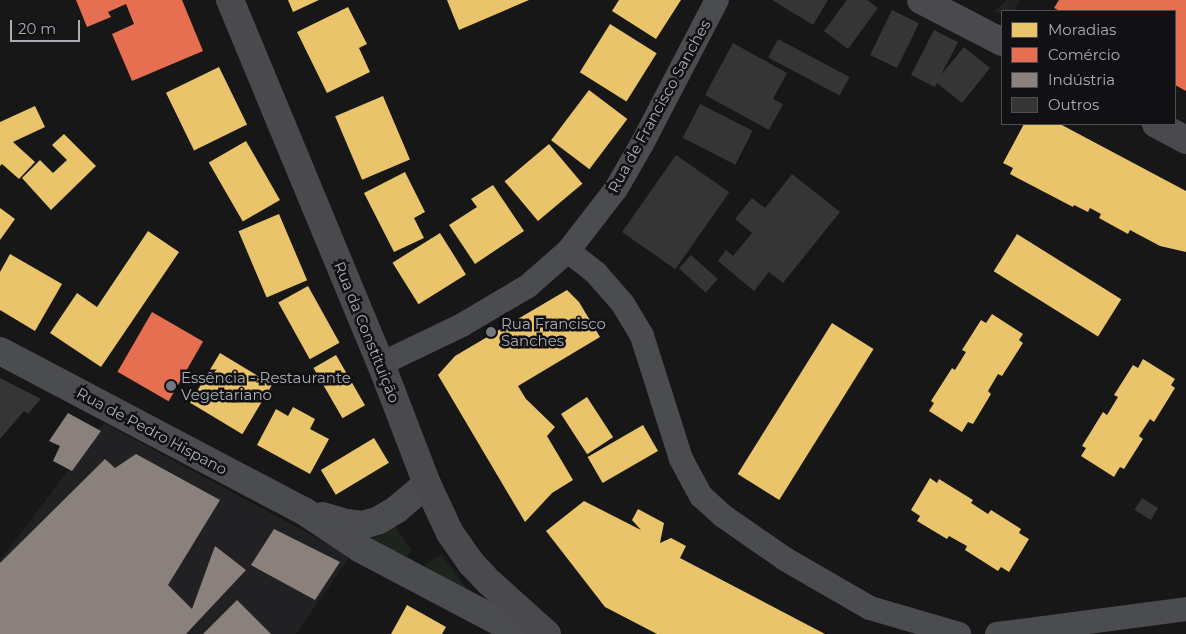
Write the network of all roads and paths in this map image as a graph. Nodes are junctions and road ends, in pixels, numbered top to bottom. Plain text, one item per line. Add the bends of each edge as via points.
1 (230, 0) edge
2 (717, 0) edge
3 (921, 0) edge
4 (1001, 41) edge
5 (1158, 125) edge
6 (1186, 140) edge
7 (568, 251) junction
8 (0, 351) edge
9 (381, 364) junction
10 (427, 484) junction
11 (304, 511) junction
12 (1186, 609) edge
13 (532, 634) edge
14 (547, 634) edge
15 (959, 634) edge
16 (997, 634) edge

1 - 9 main road, Rua da Constituição
2 - 7 street, Rua de Francisco Sanches via 616,188
3 - 4 main road
5 - 6 main road
7 - 9 street, Rua de Francisco Sanches via 528,286 462,325
7 - 15 street via 607,285 642,336 680,459 701,496 723,516 785,559 870,608
8 - 11 street, Rua de Pedro Hispano
9 - 10 main road, Rua da Constituição
10 - 11 street, Rua de Pedro Hispano via 394,511 363,525
10 - 14 main road, Rua da Constituição via 450,533 472,564
11 - 13 street, Rua de Pedro Hispano via 361,549 510,628
12 - 16 street

